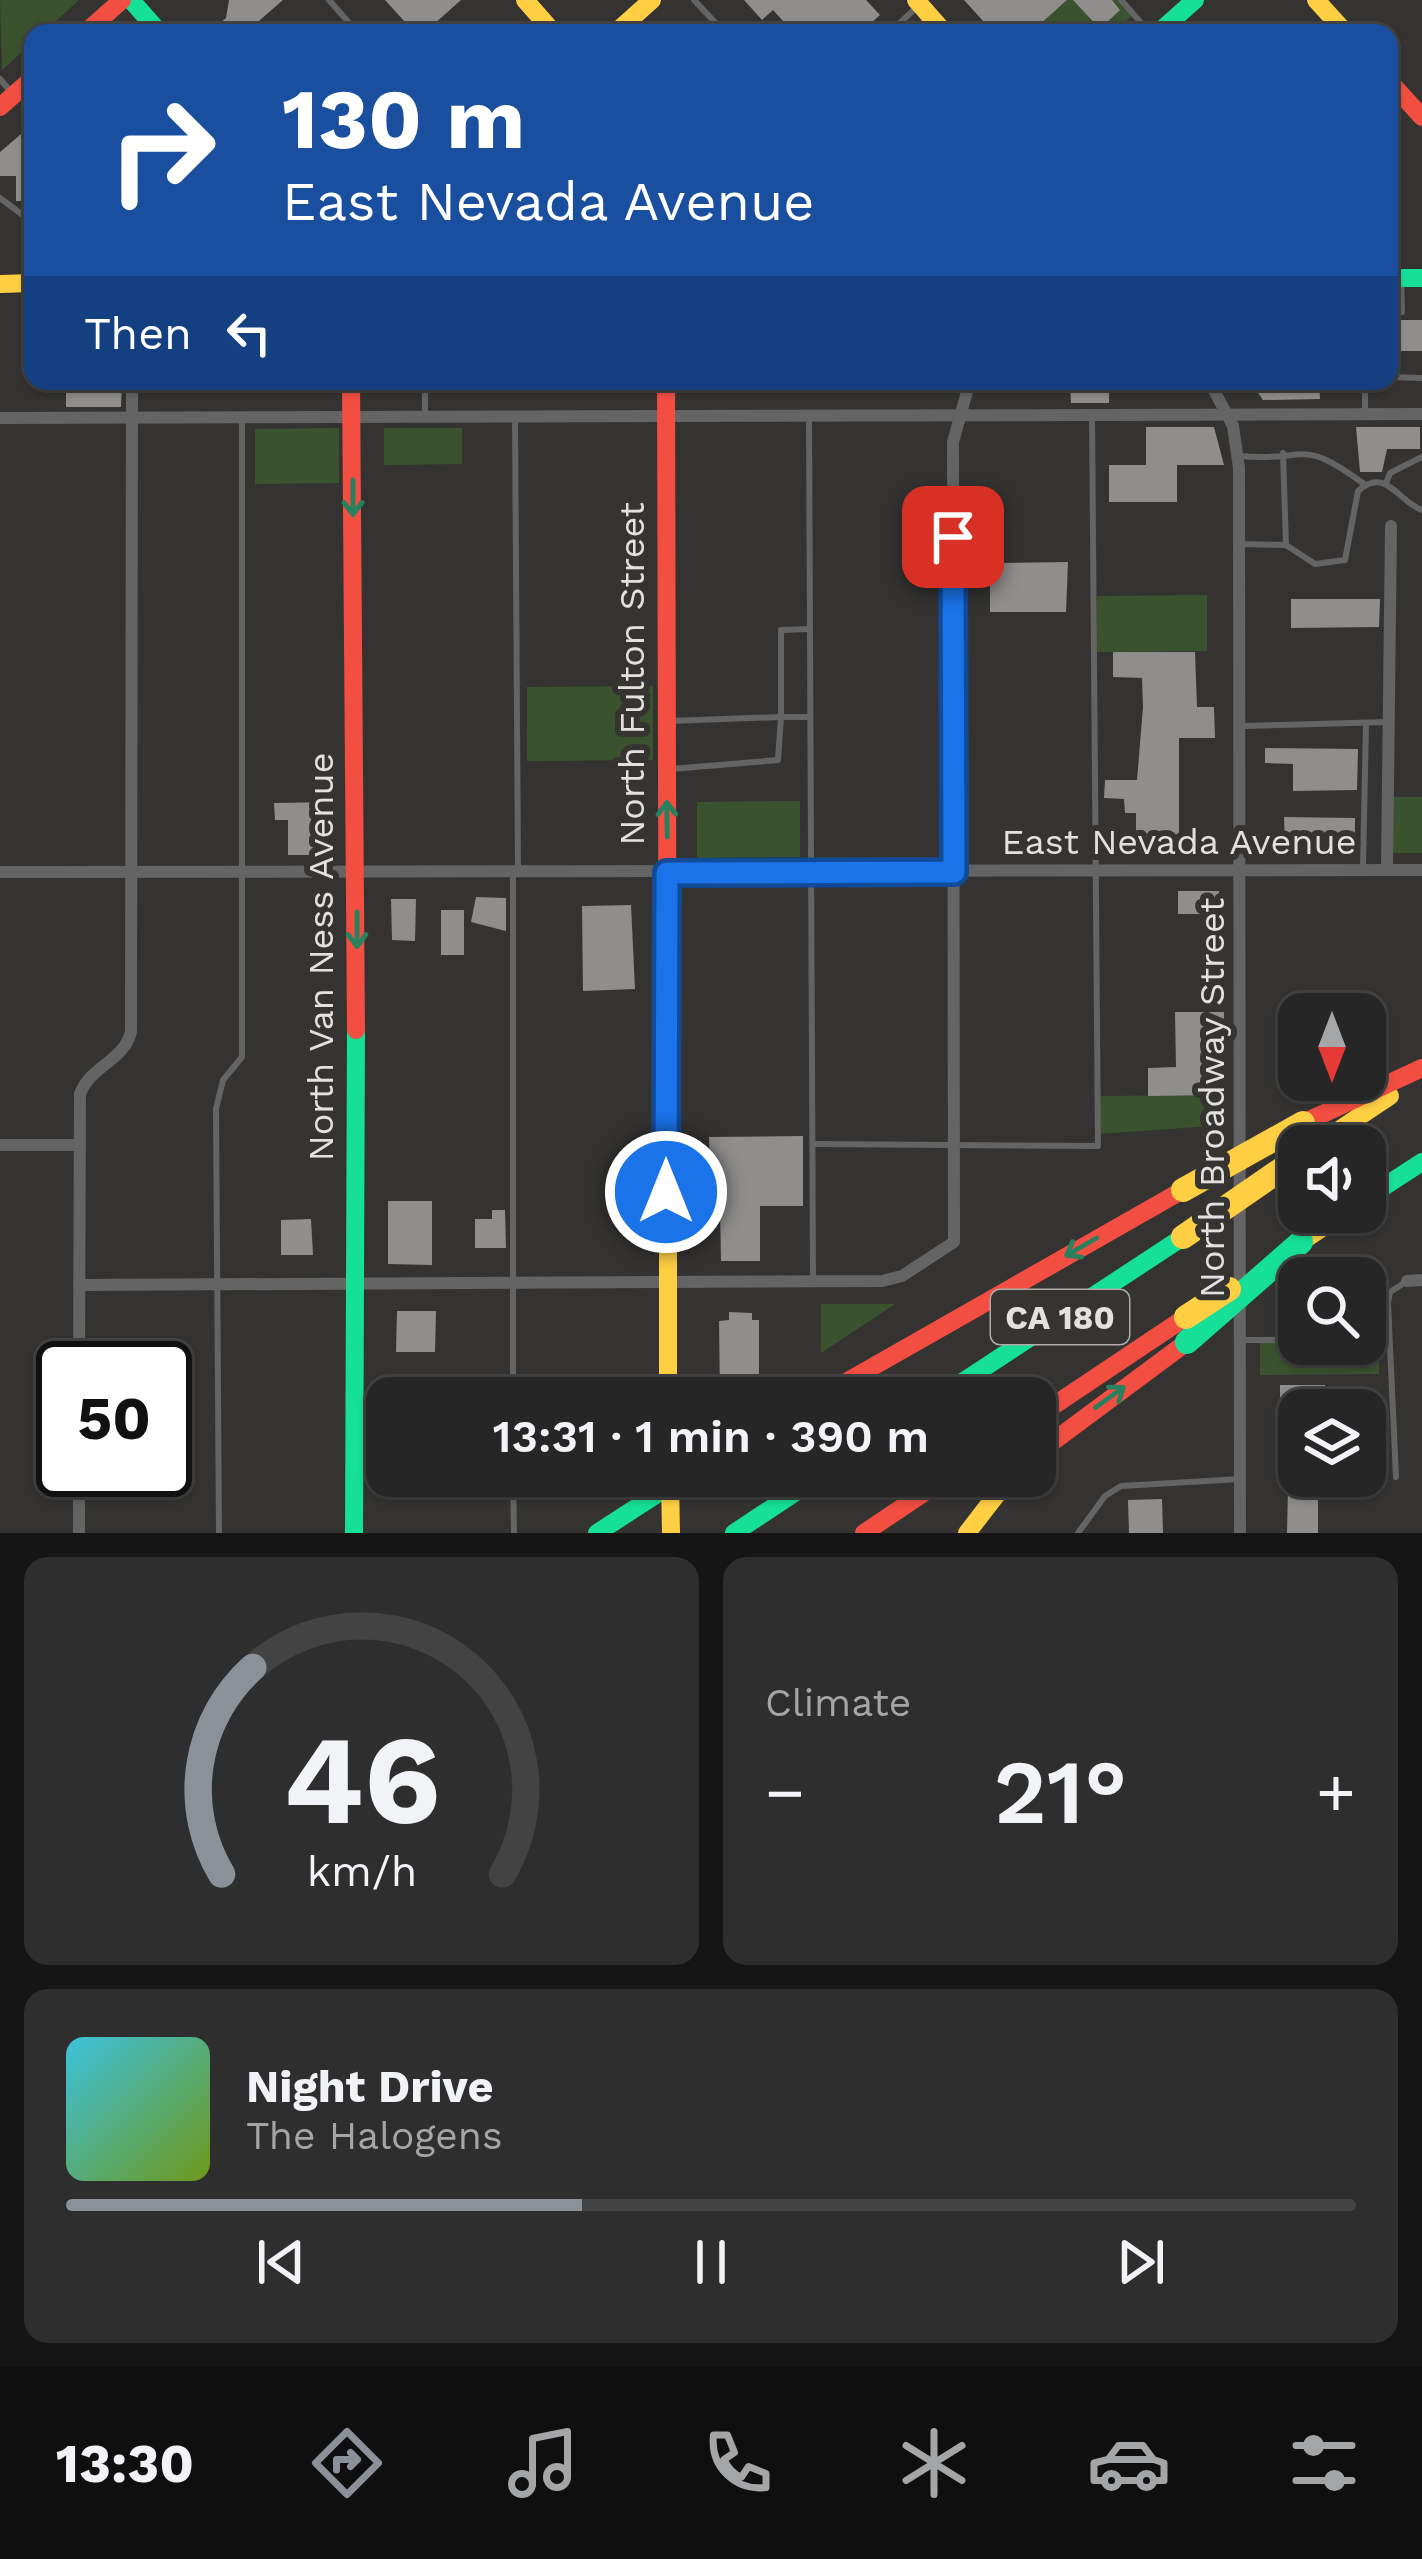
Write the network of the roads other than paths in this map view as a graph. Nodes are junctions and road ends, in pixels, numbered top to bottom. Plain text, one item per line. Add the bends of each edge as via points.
1 (127, 0) edge
2 (328, 0) edge
3 (525, 0) edge
4 (652, 0) edge
5 (694, 0) edge
6 (1121, 0) edge
7 (1196, 0) edge
8 (1316, 0) edge
9 (96, 24) edge
10 (151, 24) edge
11 (350, 24) edge
12 (546, 24) edge
13 (625, 24) edge
14 (717, 24) edge
15 (1145, 24) edge
16 (1165, 24) edge
17 (1338, 24) edge
18 (1398, 91) edge
19 (1422, 117) edge
20 (1404, 278) edge
21 (1398, 312) edge
22 (132, 390) edge
23 (351, 390) edge
24 (424, 390) edge
25 (666, 390) edge
26 (967, 390) edge
27 (1214, 390) edge
28 (1365, 390) edge
29 (666, 414) junction
30 (958, 414) junction
31 (1092, 414) junction
32 (1422, 414) edge
33 (515, 415) junction
34 (809, 415) junction
35 (1228, 415) junction
36 (1365, 415) junction
37 (352, 416) junction
38 (425, 416) junction
39 (133, 417) junction
40 (242, 417) junction
41 (0, 418) edge
42 (1283, 454) junction
43 (1238, 455) junction
44 (1422, 457) edge
45 (1387, 482) junction
46 (1364, 484) junction
47 (1422, 510) edge
48 (1390, 526) dead end
49 (1240, 544) junction
50 (1286, 545) junction
51 (808, 629) junction
52 (808, 716) junction
53 (781, 717) junction
54 (665, 722) junction
55 (1388, 722) junction
56 (1366, 723) junction
57 (1240, 726) junction
58 (666, 769) junction
59 (1363, 870) junction
60 (1387, 870) junction
61 (1422, 870) edge
62 (811, 871) junction
63 (0, 872) edge
64 (954, 872) junction
65 (1094, 872) junction
66 (1241, 872) junction
67 (133, 873) junction
68 (244, 873) junction
69 (667, 873) junction
70 (356, 874) junction
71 (515, 874) junction
72 (1422, 1071) edge
73 (1346, 1125) edge
74 (813, 1144) junction
75 (0, 1145) edge
76 (80, 1145) junction
77 (955, 1145) junction
78 (1422, 1162) edge
79 (1278, 1171) edge
80 (1386, 1185) edge
81 (1314, 1233) edge
82 (813, 1281) junction
83 (1415, 1281) edge
84 (666, 1282) junction
85 (513, 1283) junction
86 (216, 1284) junction
87 (358, 1284) junction
88 (79, 1285) junction
89 (1386, 1322) edge
90 (1389, 1322) junction
91 (1186, 1330) junction
92 (1240, 1340) junction
93 (1278, 1340) edge
94 (79, 1341) edge
95 (514, 1377) edge
96 (669, 1377) edge
97 (855, 1377) edge
98 (970, 1377) edge
99 (1056, 1406) edge
100 (1056, 1438) edge
101 (1396, 1477) dead end
102 (1240, 1479) junction
103 (79, 1497) edge
104 (513, 1497) edge
105 (650, 1497) edge
106 (674, 1497) edge
107 (788, 1497) edge
108 (918, 1497) edge
109 (995, 1497) edge
110 (736, 1531) edge
111 (79, 1533) edge
112 (219, 1533) edge
113 (354, 1533) edge
114 (514, 1533) edge
115 (597, 1533) edge
116 (671, 1533) edge
117 (864, 1533) edge
118 (967, 1533) edge
119 (1078, 1533) edge
120 (1240, 1533) edge

1 - 9 main road
1 - 10 main road
2 - 11 lane
3 - 12 main road
4 - 13 main road
5 - 14 lane
6 - 15 lane
7 - 16 main road
8 - 17 main road
18 - 19 main road
20 - 21 lane
22 - 39 street
23 - 37 main road, North Van Ness Avenue
24 - 38 lane
25 - 29 main road, North Fulton Street
26 - 30 street
27 - 35 street, North Broadway Street
28 - 36 lane
29 - 33 street
29 - 34 street
29 - 54 main road, North Fulton Street
30 - 31 street
30 - 34 street
30 - 64 street
31 - 35 street
31 - 65 lane
32 - 36 street
33 - 38 street
33 - 71 lane
34 - 51 lane
35 - 36 street
35 - 43 street, North Broadway Street
37 - 38 street
37 - 40 street
37 -> 70 main road, North Van Ness Avenue
39 - 40 street
39 - 41 street
39 - 67 street
40 - 68 lane
42 - 43 lane
42 - 46 lane via 1303,450 1331,460
42 - 50 lane
43 - 49 street, North Broadway Street
44 - 45 lane
45 - 46 lane
45 - 47 lane
46 - 50 lane via 1345,560 1315,564
48 - 55 street
49 - 50 lane
49 - 57 street, North Broadway Street
51 - 52 lane
51 - 53 lane via 781,630
52 - 53 lane
52 - 62 lane
53 - 54 lane
53 - 58 lane via 778,760
54 - 58 main road, North Fulton Street
55 - 56 lane
55 - 60 street
56 - 57 lane
56 - 59 lane
57 - 66 street, North Broadway Street
69 -> 58 main road, North Fulton Street
59 - 60 street, East Nevada Avenue
59 - 66 street, East Nevada Avenue
60 - 61 street, East Nevada Avenue
62 - 64 street, East Nevada Avenue
62 - 69 street, East Nevada Avenue
62 - 74 lane
63 - 67 street, East Nevada Avenue
64 - 65 street, East Nevada Avenue
64 - 77 street
65 - 66 street, East Nevada Avenue
65 - 77 lane via 1098,1145
66 - 92 street, North Broadway Street
67 - 68 street, East Nevada Avenue
67 - 76 street via 131,1032 119,1054 86,1077
68 - 70 street, East Nevada Avenue
68 - 86 lane via 242,1057 223,1081 216,1109
69 - 71 street, East Nevada Avenue
69 - 84 main road, North Fulton Street
70 - 71 street, East Nevada Avenue
70 -> 87 main road, North Van Ness Avenue
71 - 85 lane
72 - 73 main road
72 -> 97 main road, bridge via 1303,1123
74 - 77 lane
74 - 82 lane
75 - 76 street
76 - 88 street
77 - 82 street via 954,1242 902,1276
78 - 80 main road
79 - 98 main road, CA 180, bridge
81 - 91 main road, CA 180, bridge
82 - 84 street
83 - 90 lane via 1390,1292
84 - 85 street
84 - 96 main road, North Fulton Street
85 - 87 street
85 - 95 lane
86 - 87 street
86 - 88 street
86 - 112 lane
87 - 113 main road, North Van Ness Avenue
88 - 94 street
89 - 90 lane
90 - 101 lane
91 - 99 main road, CA 180
100 -> 91 main road
92 - 93 lane
92 - 102 street, North Broadway Street
102 - 119 lane via 1121,1486
102 - 120 street, North Broadway Street
103 - 111 street
104 - 114 lane
105 - 115 main road
106 - 116 main road
107 - 110 main road
108 - 117 main road
109 - 118 main road

